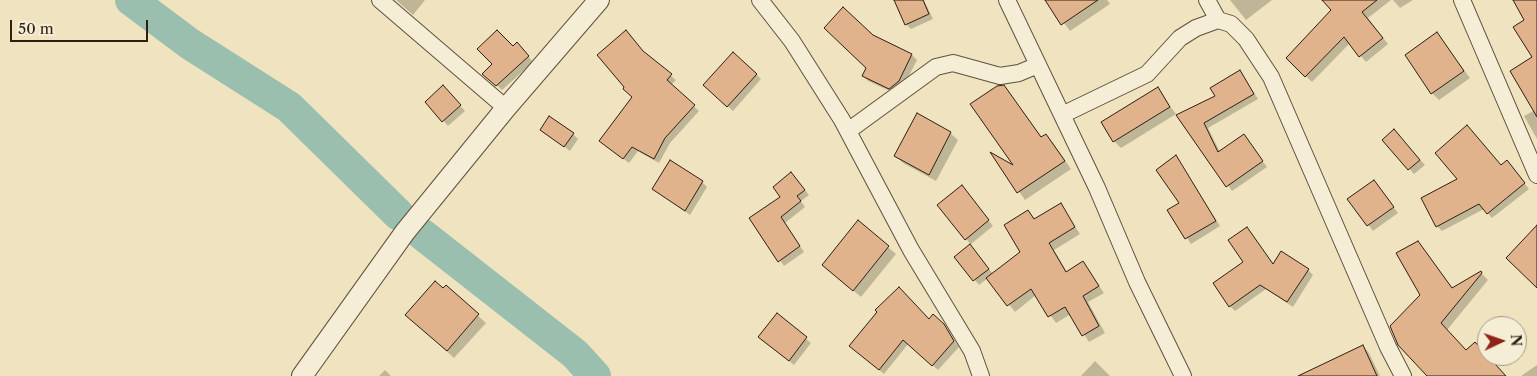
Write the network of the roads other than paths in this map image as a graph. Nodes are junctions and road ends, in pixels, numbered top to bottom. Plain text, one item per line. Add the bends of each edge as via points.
1 (380, 0) edge
2 (599, 0) edge
3 (760, 0) edge
4 (1006, 0) edge
5 (1207, 0) edge
6 (1462, 0) edge
7 (1218, 20) junction
8 (1038, 65) junction
9 (506, 108) junction
10 (1062, 115) junction
11 (848, 130) junction
12 (1537, 175) edge
13 (302, 376) edge
14 (981, 376) edge
15 (1184, 376) edge
16 (1403, 376) edge

1 - 9 street
2 - 9 street
3 - 11 street via 792,41
4 - 8 street
5 - 7 street
6 - 12 street
7 - 10 street via 1180,38 1147,74
7 - 16 street via 1231,24 1246,39 1271,77
8 - 10 street
8 - 11 street via 1000,76 953,63 936,67
9 - 13 street via 405,232
10 - 15 street via 1137,282
11 - 14 street via 911,250 972,351

